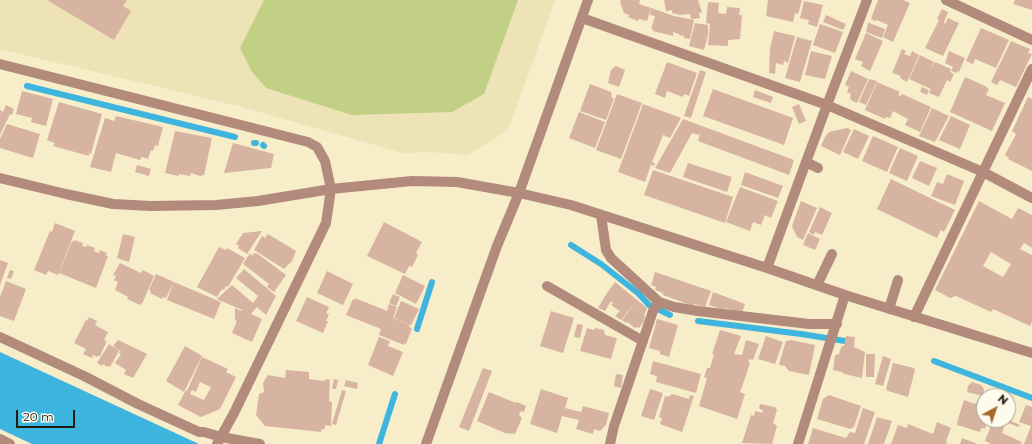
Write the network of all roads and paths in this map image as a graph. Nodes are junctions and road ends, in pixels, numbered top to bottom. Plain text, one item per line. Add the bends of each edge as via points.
1 (588, 0) edge
2 (867, 0) edge
3 (946, 0) edge
4 (582, 18) junction
5 (1032, 40) edge
6 (0, 64) edge
7 (1032, 69) edge
8 (827, 105) junction
9 (806, 162) junction
10 (818, 168) dead end
11 (983, 172) junction
12 (0, 178) edge
13 (331, 189) junction
14 (519, 193) junction
15 (1032, 198) edge
16 (601, 215) junction
17 (832, 254) dead end
18 (767, 268) junction
19 (898, 280) dead end
20 (817, 285) junction
21 (547, 286) dead end
22 (845, 295) junction
23 (659, 302) junction
24 (889, 309) junction
25 (914, 317) junction
26 (836, 326) junction
27 (0, 337) edge
28 (643, 341) junction
29 (1032, 353) edge
30 (0, 439) edge
31 (219, 441) edge
32 (10, 444) edge
33 (260, 444) edge
34 (426, 444) edge
35 (610, 444) edge
36 (798, 444) edge

1 - 4 street
2 - 8 street
3 - 5 street
4 - 8 street
4 - 14 street
6 - 13 street via 308,142 317,147 325,161
7 - 11 street
8 - 9 street
8 - 11 street
9 - 10 street
9 - 18 street
11 - 15 street
11 - 25 street
12 - 13 street via 113,204 152,206 216,205
13 - 14 street via 412,181 457,182
13 - 31 street via 326,223
14 - 16 street
14 - 34 street via 497,246
16 - 18 street
16 - 23 street via 606,250 611,258
17 - 20 street
18 - 20 street
19 - 24 street
20 - 22 street
21 - 28 street
22 - 24 street
22 - 26 street
23 - 26 street via 698,311
23 - 28 street via 653,311
24 - 25 street
25 - 29 street
26 - 36 street
27 - 31 street
28 - 35 street
30 - 32 street
31 - 33 street

